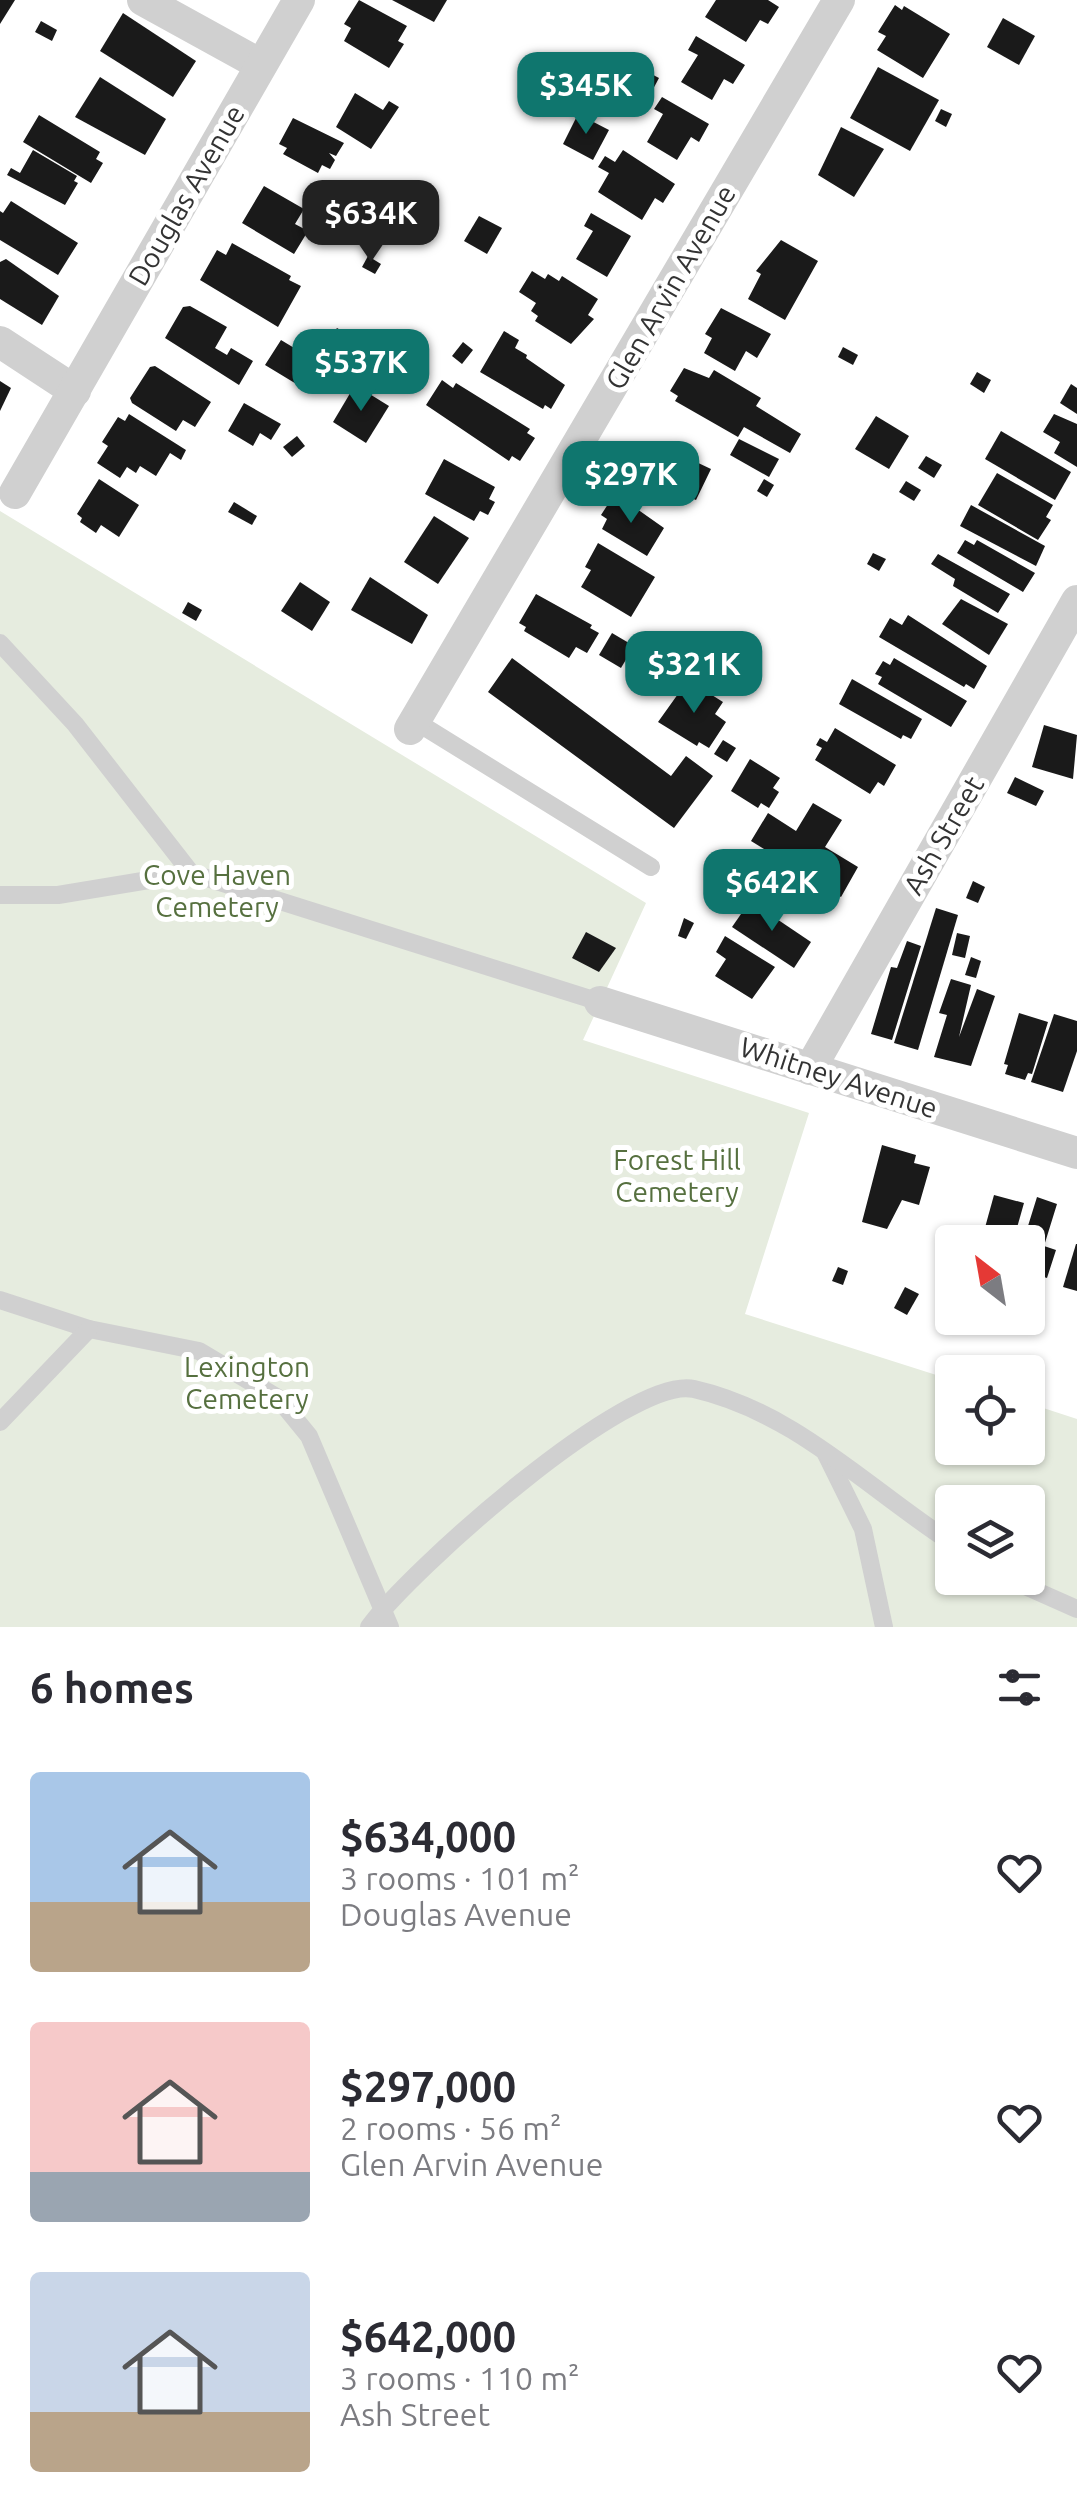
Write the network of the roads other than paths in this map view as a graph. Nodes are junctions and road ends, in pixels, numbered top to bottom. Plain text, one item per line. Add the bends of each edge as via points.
1 (143, 0) edge
2 (299, 0) edge
3 (840, 0) edge
4 (261, 65) junction
5 (0, 342) edge
6 (74, 391) junction
7 (16, 492) dead end
8 (1077, 601) edge
9 (0, 643) edge
10 (1064, 650) edge
11 (412, 725) joint
12 (650, 867) dead end
13 (192, 873) junction
14 (0, 895) edge
15 (600, 1002) joint
16 (810, 1069) junction
17 (1077, 1154) edge
18 (0, 1300) edge
19 (90, 1329) junction
20 (0, 1422) edge
21 (824, 1450) junction
22 (935, 1531) edge
23 (1044, 1595) edge
24 (384, 1606) junction
25 (1077, 1610) edge
26 (369, 1627) edge
27 (390, 1627) edge
28 (884, 1627) edge

1 - 4 street
2 - 4 street, Douglas Avenue
3 - 11 street, Glen Arvin Avenue
4 - 6 street, Douglas Avenue
5 - 6 street
6 - 7 street, Douglas Avenue
8 - 10 street, Ash Street
9 - 13 lane via 75,724
10 - 16 street, Ash Street
11 - 12 lane
13 - 14 lane via 58,895
13 - 15 lane
15 - 16 street, Whitney Avenue
16 - 17 street, Whitney Avenue
18 - 19 lane
19 - 20 lane
19 - 24 lane via 199,1351 278,1398 309,1436
21 - 22 lane
21 - 24 lane via 776,1417 689,1387 634,1406 565,1447 479,1515
21 - 28 lane via 864,1529
23 - 25 lane
24 - 26 lane
24 - 27 lane

